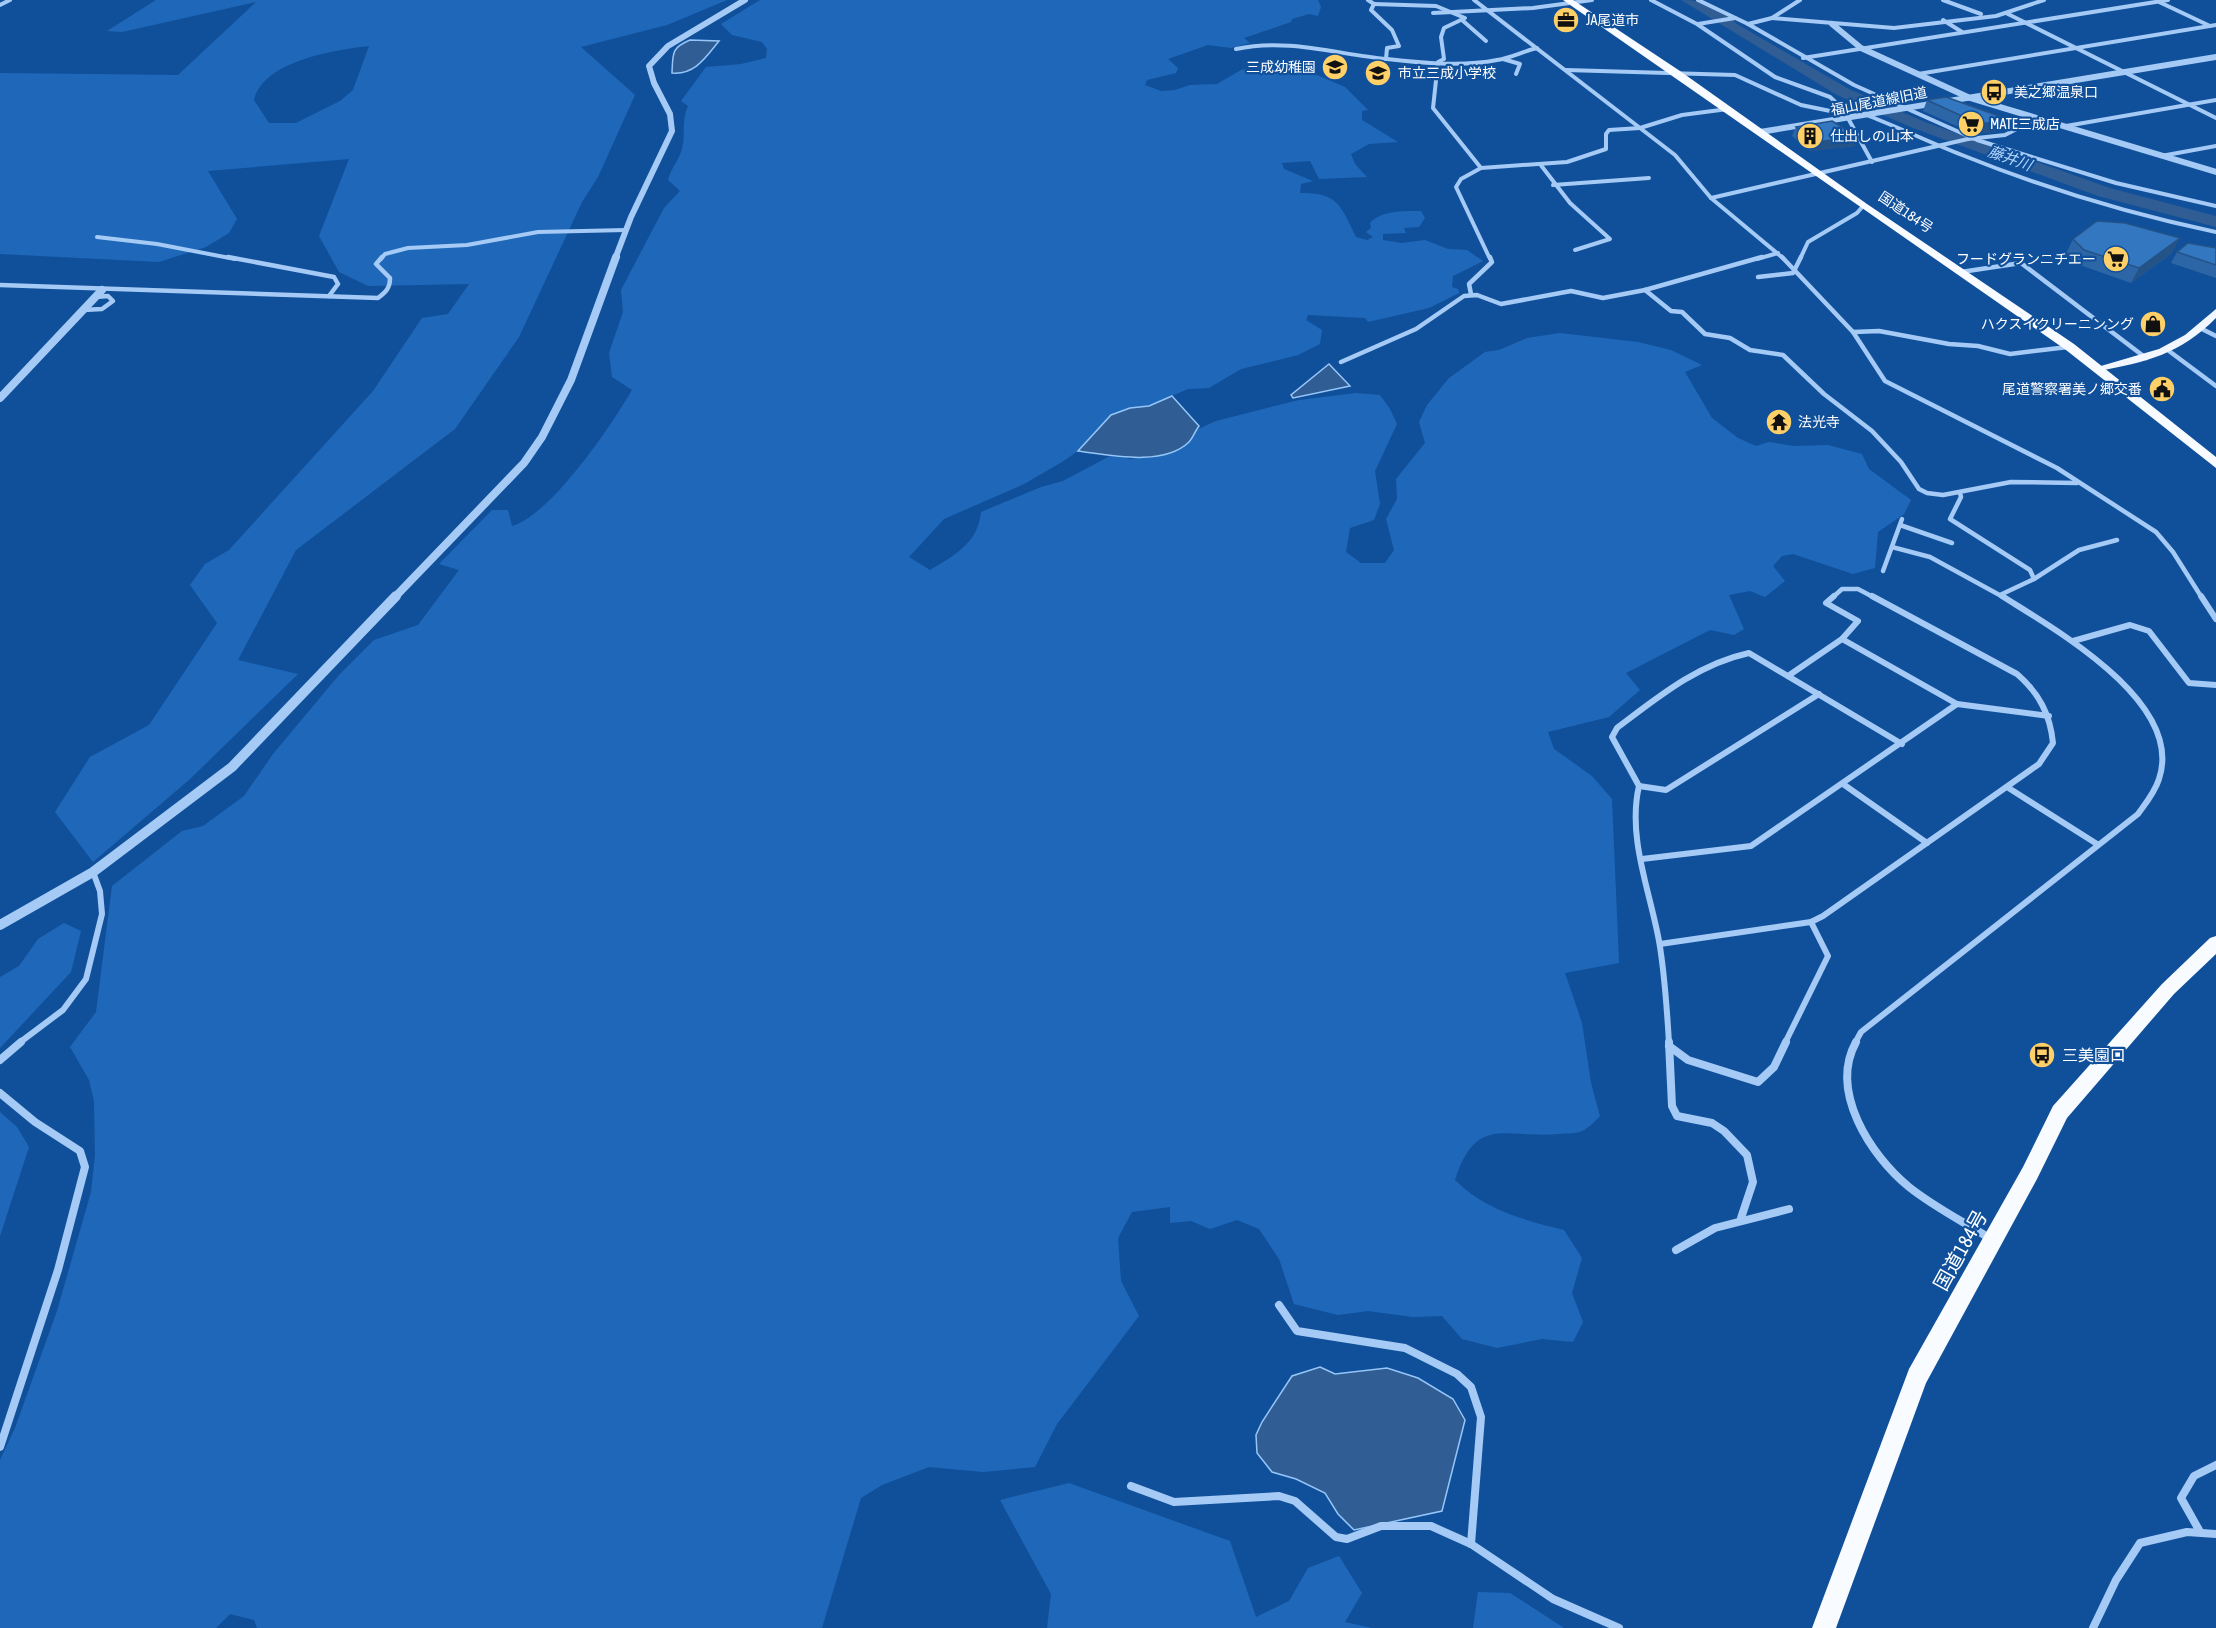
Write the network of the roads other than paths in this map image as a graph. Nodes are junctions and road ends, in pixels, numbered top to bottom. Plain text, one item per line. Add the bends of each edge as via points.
1 (10, 0) edge
2 (745, 0) edge
3 (1368, 0) edge
4 (1474, 0) edge
5 (1592, 0) edge
6 (1651, 0) edge
7 (1698, 0) edge
8 (1800, 0) edge
9 (1943, 0) edge
10 (2044, 0) edge
11 (2168, 0) edge
12 (2155, 1) edge
13 (1569, 2) edge
14 (1374, 4) junction
15 (0, 5) edge
16 (1485, 8) junction
17 (1451, 11) junction
18 (1433, 13) dead end
19 (2006, 13) junction
20 (1991, 16) junction
21 (1733, 18) junction
22 (1772, 18) junction
23 (1462, 20) junction
24 (1942, 20) junction
25 (2025, 22) junction
26 (1697, 24) junction
27 (1748, 24) junction
28 (1832, 24) junction
29 (2210, 26) junction
30 (2216, 27) edge
31 (1964, 32) junction
32 (1486, 41) dead end
33 (1537, 48) junction
34 (1861, 48) junction
35 (2077, 48) junction
36 (1236, 50) dead end
37 (2216, 57) edge
38 (1802, 58) junction
39 (1386, 59) junction
40 (1502, 59) junction
41 (1438, 62) junction
42 (1566, 70) junction
43 (1677, 73) junction
44 (2125, 73) junction
45 (1516, 74) dead end
46 (1917, 74) junction
47 (1970, 98) junction
48 (2216, 100) edge
49 (2189, 104) junction
50 (1728, 109) junction
51 (1907, 109) junction
52 (1872, 115) junction
53 (1847, 117) junction
54 (2038, 118) junction
55 (2216, 118) edge
56 (2066, 126) junction
57 (1640, 128) junction
58 (1760, 132) junction
59 (1977, 140) junction
60 (1944, 146) junction
61 (2216, 146) edge
62 (2162, 156) junction
63 (1872, 162) junction
64 (1540, 164) junction
65 (1480, 168) junction
66 (2216, 172) edge
67 (1818, 174) junction
68 (1649, 178) dead end
69 (1553, 185) junction
70 (1712, 198) junction
71 (1863, 206) junction
72 (2216, 206) edge
73 (626, 230) junction
74 (2216, 232) edge
75 (97, 237) dead end
76 (1575, 250) dead end
77 (1778, 253) junction
78 (1794, 271) junction
79 (1960, 272) junction
80 (1758, 277) dead end
81 (0, 285) edge
82 (102, 290) junction
83 (1645, 290) junction
84 (1471, 294) junction
85 (329, 296) junction
86 (92, 299) junction
87 (80, 310) junction
88 (2216, 312) edge
89 (2200, 328) junction
90 (1853, 332) junction
91 (2216, 336) edge
92 (2070, 347) junction
93 (2169, 351) junction
94 (2147, 358) junction
95 (1341, 362) dead end
96 (2098, 368) junction
97 (2216, 386) edge
98 (0, 398) edge
99 (2216, 464) edge
100 (2078, 483) junction
101 (1959, 493) junction
102 (2117, 540) dead end
103 (1953, 543) dead end
104 (1892, 547) junction
105 (1883, 571) dead end
106 (2034, 579) junction
107 (2000, 595) junction
108 (2216, 619) edge
109 (1842, 639) junction
110 (2073, 641) junction
111 (1788, 676) junction
112 (2216, 685) edge
113 (1819, 694) junction
114 (1957, 704) junction
115 (2049, 716) junction
116 (1902, 744) junction
117 (1843, 784) junction
118 (1639, 786) junction
119 (2007, 787) junction
120 (1928, 843) junction
121 (2097, 844) junction
122 (1642, 859) junction
123 (93, 872) junction
124 (1811, 922) junction
125 (0, 925) edge
126 (2216, 943) edge
127 (1660, 944) junction
128 (1669, 1046) junction
129 (0, 1060) edge
130 (0, 1093) edge
131 (1789, 1209) dead end
132 (1740, 1218) junction
133 (1993, 1241) junction
134 (1676, 1250) dead end
135 (1279, 1305) dead end
136 (0, 1447) edge
137 (2216, 1465) edge
138 (1131, 1486) dead end
139 (2199, 1530) junction
140 (2216, 1534) edge
141 (1472, 1544) junction
142 (1619, 1628) edge
143 (1824, 1628) edge
144 (2093, 1628) edge

1 - 15 street
2 - 73 street via 684,35 649,66 652,82 673,124
3 - 14 street
4 - 16 street
5 - 13 street
6 - 26 street
7 - 21 street
8 - 22 street
9 - 20 street
10 - 19 street
11 - 12 street
12 - 25 street
12 - 29 street
13 - 16 street via 1529,9
13 - 43 highway, 国道184号
14 - 17 street via 1436,6
14 - 39 street via 1371,10 1389,25 1399,46 1387,48
16 - 17 street
16 - 33 street
17 - 18 street
17 - 23 street via 1465,18
19 - 20 street
19 - 25 street
20 - 24 street
21 - 26 street
21 - 27 street
22 - 27 street
22 - 28 street
23 - 32 street
23 - 41 street via 1444,28 1444,59
24 - 28 street via 1882,29
24 - 31 street
25 - 31 street
25 - 35 street
26 - 53 street via 1775,76 1830,98
27 - 38 street
28 - 34 street
29 - 30 street
29 - 35 street
31 - 34 street
33 - 40 street
33 - 42 street
34 - 38 street
34 - 46 street
35 - 44 street
35 - 46 street
36 - 39 street via 1284,44
37 - 44 street, 福山尾道線旧道
38 - 51 street
39 - 41 street
40 - 41 street
40 - 45 street via 1520,64
41 - 65 street via 1433,108
42 - 43 street
42 - 57 street
43 - 50 highway, 国道184号
43 - 53 street via 1743,77 1801,105
44 - 47 street, 福山尾道線旧道
44 - 49 street
46 - 47 street
47 - 51 street, 福山尾道線旧道
47 - 54 street
48 - 49 street
49 - 55 street
49 - 56 street
50 - 57 street via 1682,115
50 - 58 highway, 国道184号
51 - 52 street, 福山尾道線旧道
51 - 59 street
52 - 53 street, 福山尾道線旧道
52 - 60 street
53 - 58 street, 福山尾道線旧道
53 - 63 street
54 - 56 street
54 - 59 street via 2013,134
56 - 62 street
57 - 64 street via 1609,130 1606,149 1601,152 1567,162
57 - 70 street via 1675,155
58 - 67 highway, 国道184号
59 - 60 street
59 - 72 street via 2105,180
60 - 63 street
60 - 74 street via 2110,206
61 - 62 street
62 - 66 street
63 - 67 street
64 - 65 street
64 - 69 street
65 - 84 street via 1461,179 1456,187 1492,262 1469,284
67 - 70 street
67 - 71 highway, 国道184号
68 - 69 street
69 - 76 street via 1610,240
70 - 77 street
71 - 78 street via 1808,242
71 - 79 highway, 国道184号
73 - 85 street via 538,232 467,245 395,250 376,264 390,278 388,291 378,298
73 - 123 street via 561,406 524,463 232,767
75 - 85 street via 145,240 285,271 334,277 338,284
77 - 78 street
77 - 83 street
78 - 80 street
78 - 90 street
79 - 92 highway, 国道184号
79 - 94 street via 2020,263
81 - 82 street
82 - 85 street
82 - 86 street
83 - 84 street via 1603,298 1562,291 1501,304
83 - 101 street via 1671,311 1682,312 1705,334 1730,338 1750,350 1783,355 1824,394 1872,431 1919,489 1943,495
84 - 95 street via 1416,329
86 - 87 street
86 - 87 street via 108,296 113,301 102,309
87 - 98 street via 35,365
88 - 89 main road
89 - 91 street
89 - 93 main road
90 - 92 street via 1879,331 2010,354
90 - 100 street via 1885,381 2057,468
92 - 96 highway, 国道184号
93 - 94 main road
93 - 97 street
94 - 96 main road
96 - 99 highway, 国道184号
100 - 101 street via 2011,482
100 - 108 street via 2164,540
101 - 106 street via 1961,497 1950,519 2030,570
102 - 106 street via 2079,550
103 - 104 street via 1901,522
104 - 105 street
104 - 107 street via 1930,557
106 - 107 street
107 - 110 street
109 - 111 street
109 - 114 street
109 - 115 street via 1858,621 1826,603 1842,589 1858,589 2007,667 2026,680
110 - 112 street via 2130,625 2150,631 2189,683
110 - 121 street via 2121,680 2140,702 2157,734 2162,760 2160,778 2138,814
111 - 113 street
111 - 118 street via 1749,653 1730,655 1677,684 1617,728 1612,737
113 - 116 street
113 - 118 street via 1666,790
114 - 115 street
114 - 116 street
115 - 119 street via 2053,743 2049,751 2039,764
116 - 117 street
117 - 120 street
117 - 122 street via 1751,846
118 - 122 street via 1634,798
119 - 120 street
119 - 121 street
120 - 124 street
121 - 133 street via 1861,1032 1849,1053 1845,1073 1849,1095 1881,1157 1909,1186
122 - 127 street
123 - 125 street
123 - 129 street via 103,892 105,910 85,980 63,1008
124 - 127 street
124 - 128 street via 1828,956 1774,1067 1758,1082 1688,1060
126 - 133 highway, 国道184号 via 2168,989 2060,1112
127 - 128 street
128 - 132 street via 1672,1106 1677,1116 1712,1123 1747,1155 1753,1182
130 - 136 street via 35,1122 80,1150 85,1167 58,1270
131 - 132 street
132 - 134 street via 1690,1238
133 - 143 highway, 国道184号 via 1917,1377
135 - 141 street via 1297,1331 1405,1348 1457,1374 1471,1387 1480,1417
137 - 139 street via 2194,1476 2181,1498
138 - 141 street via 1174,1502 1279,1496 1295,1501 1336,1538 1347,1539 1381,1526 1399,1524 1431,1526
139 - 140 street
139 - 144 street via 2140,1543 2116,1580
141 - 142 street via 1553,1599

